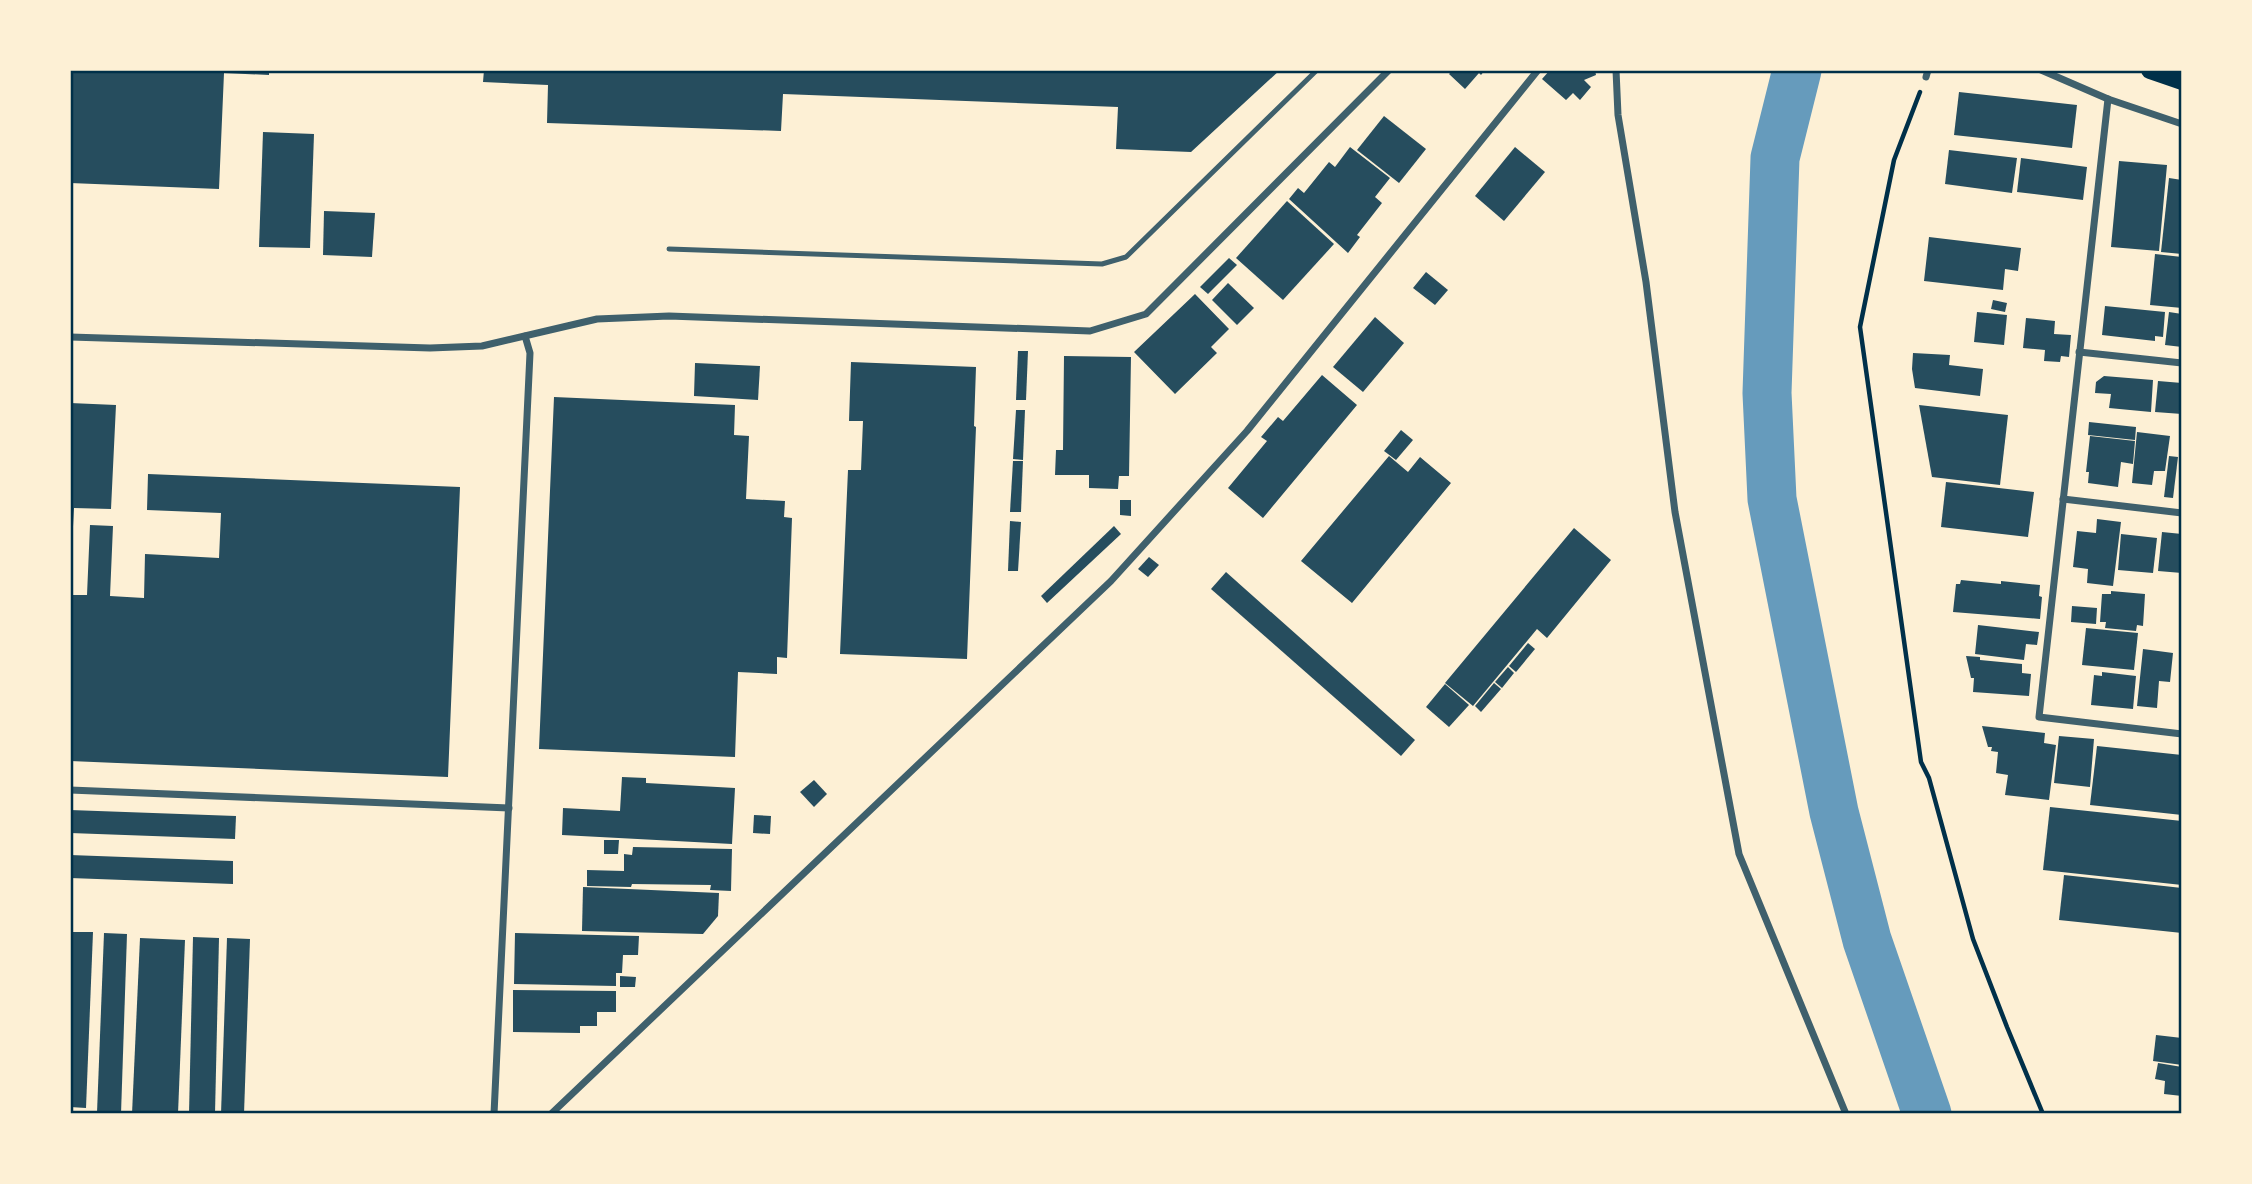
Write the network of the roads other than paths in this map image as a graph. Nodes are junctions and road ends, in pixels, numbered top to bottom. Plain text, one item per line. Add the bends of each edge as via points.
1 (1317, 70) edge
2 (1389, 70) edge
3 (1538, 70) edge
4 (1616, 70) edge
5 (2041, 70) edge
6 (2150, 70) edge
7 (2182, 81) edge
8 (2108, 99) junction
9 (2182, 124) edge
10 (669, 249) dead end
11 (525, 336) junction
12 (70, 337) edge
13 (2079, 352) junction
14 (2182, 363) edge
15 (2063, 499) junction
16 (2182, 513) edge
17 (2182, 734) edge
18 (70, 790) edge
19 (509, 808) junction
20 (495, 1114) edge
21 (551, 1114) edge
22 (1846, 1114) edge

1 - 10 lane via 1126,257 1102,264
2 - 11 street via 1146,314 1090,331 668,316 597,319
3 - 21 street via 1247,431 1111,581
4 - 22 street via 1618,115 1646,282 1675,512 1740,854
5 - 8 street
6 - 7 main road
8 - 9 street
8 - 13 street
11 - 12 street via 482,346 430,348
11 - 19 street via 530,354
13 - 14 street
13 - 15 street
15 - 16 street
15 - 17 street via 2039,717
18 - 19 street
19 - 20 street

